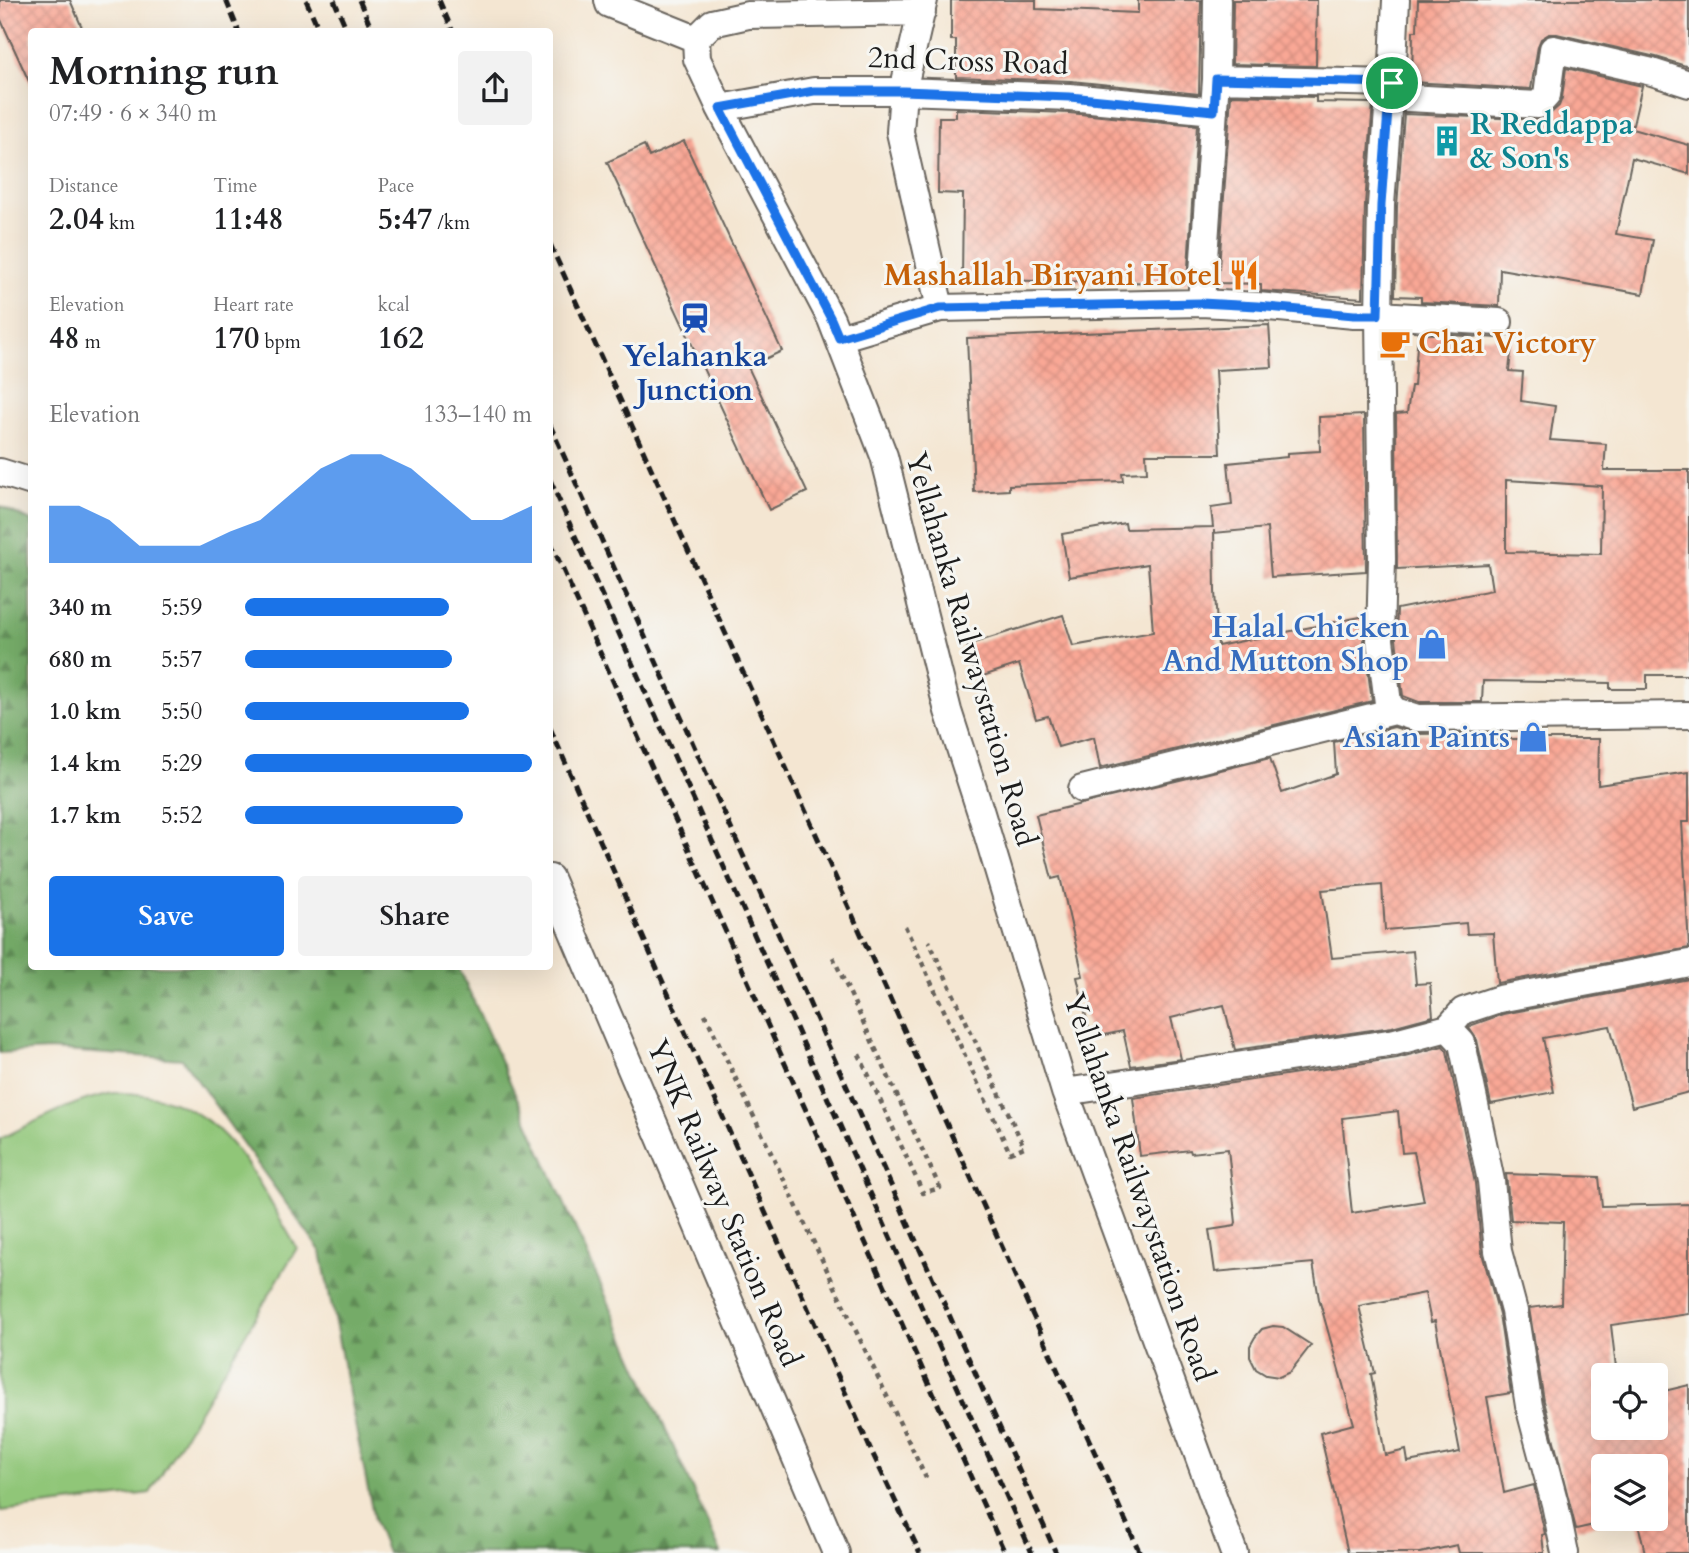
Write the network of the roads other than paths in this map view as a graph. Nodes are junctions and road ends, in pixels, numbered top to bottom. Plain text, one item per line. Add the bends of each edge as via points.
1 (608, 0) edge
2 (1217, 0) edge
3 (1396, 0) edge
4 (923, 6) edge
5 (696, 39) junction
6 (1216, 79) junction
7 (1689, 84) edge
8 (1390, 90) junction
9 (903, 91) junction
10 (720, 108) junction
11 (1214, 111) junction
12 (1201, 303) junction
13 (940, 308) junction
14 (1378, 315) junction
15 (1499, 322) dead end
16 (839, 338) junction
17 (0, 472) edge
18 (28, 481) edge
19 (1395, 711) junction
20 (1689, 715) edge
21 (1082, 789) dead end
22 (553, 885) edge
23 (1689, 963) edge
24 (1448, 1028) junction
25 (1065, 1091) junction
26 (836, 1553) edge
27 (1234, 1553) edge
28 (1565, 1553) edge

1 - 5 street
2 - 6 street
3 - 8 street
4 - 5 street via 748,15 712,23
4 - 9 street
5 - 10 street, Yellahanka Railwaystation Road via 697,59
6 - 8 street
6 - 11 street
7 - 8 street via 1553,48 1548,95 1538,105
8 - 14 street
9 - 10 street, 2nd Cross Road via 814,91
9 - 11 street, 2nd Cross Road via 1070,97
9 - 13 street via 901,131
10 - 16 street, Yellahanka Railwaystation Road
11 - 12 street
12 - 13 street
12 - 14 street
13 - 16 street
14 - 15 street
14 - 19 street via 1380,640 1388,703
16 - 25 street, Yellahanka Railwaystation Road via 884,456 948,711
17 - 18 street
19 - 20 street via 1417,718
19 - 21 street
22 - 26 street, YNK Railway Station Road
23 - 24 street via 1499,999 1463,1011
24 - 25 street via 1395,1042
24 - 28 street via 1462,1043 1491,1181 1497,1251
25 - 27 street, Yellahanka Railwaystation Road

